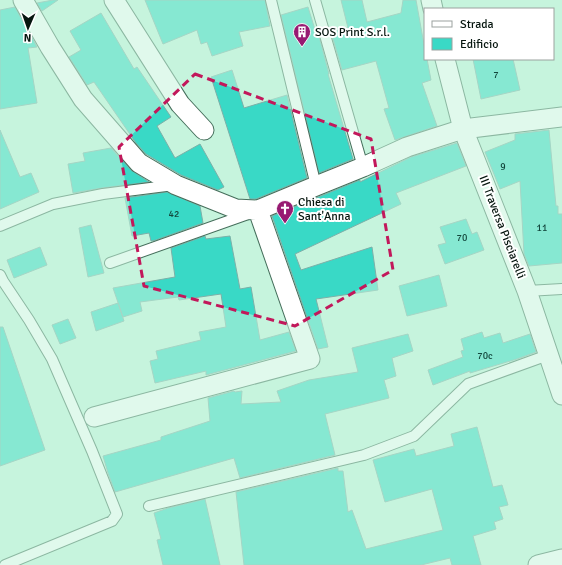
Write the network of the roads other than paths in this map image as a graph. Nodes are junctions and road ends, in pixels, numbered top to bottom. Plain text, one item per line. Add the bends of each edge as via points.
1 (23, 0) edge
2 (114, 0) edge
3 (271, 0) edge
4 (315, 0) edge
5 (445, 60) edge
6 (562, 117) edge
7 (463, 129) junction
8 (204, 130) dead end
9 (363, 167) junction
10 (176, 185) junction
11 (316, 186) junction
12 (258, 210) junction
13 (0, 226) edge
14 (110, 263) dead end
15 (0, 275) edge
16 (562, 288) edge
17 (526, 291) junction
18 (548, 355) junction
19 (562, 394) edge
20 (94, 417) dead end
21 (149, 506) dead end
22 (562, 559) edge
23 (5, 565) edge
24 (538, 565) edge

1 - 10 street via 83,99 139,163
2 - 8 street via 180,104
3 - 11 lane
4 - 9 lane
5 - 7 street, III Traversa Pisciarelli
6 - 7 street
7 - 9 street via 407,147
7 - 17 street, III Traversa Pisciarelli
9 - 11 street
10 - 12 street via 236,209
10 - 13 lane via 103,194 53,204
11 - 12 street
12 - 14 lane
12 - 20 street via 310,359
15 - 23 lane via 52,359 117,514 112,521
16 - 17 lane
17 - 18 street, III Traversa Pisciarelli
18 - 19 street, III Traversa Pisciarelli
18 - 21 lane via 468,384 414,436 364,455
22 - 24 street

